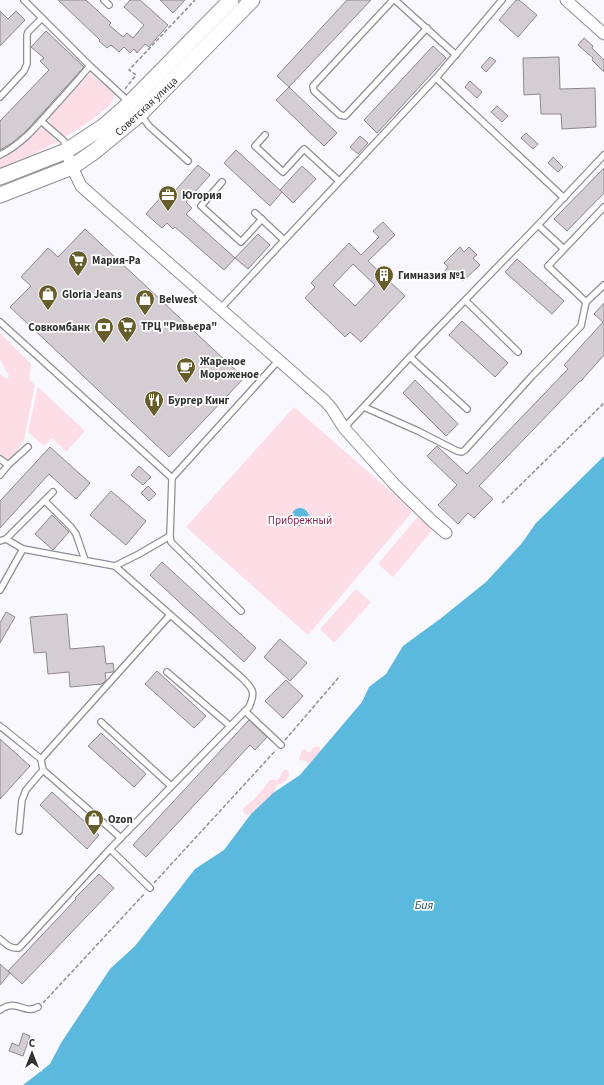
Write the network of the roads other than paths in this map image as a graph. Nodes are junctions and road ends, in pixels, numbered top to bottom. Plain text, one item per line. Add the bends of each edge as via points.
1 (24, 0) edge
2 (104, 0) edge
3 (231, 0) edge
4 (252, 0) edge
5 (394, 0) edge
6 (502, 0) edge
7 (566, 0) edge
8 (109, 5) dead end
9 (42, 18) junction
10 (427, 28) junction
11 (604, 34) edge
12 (456, 55) junction
13 (90, 66) junction
14 (436, 78) junction
15 (0, 97) edge
16 (126, 98) junction
17 (140, 114) junction
18 (41, 121) junction
19 (265, 135) dead end
20 (66, 151) junction
21 (0, 155) edge
22 (604, 156) edge
23 (188, 162) dead end
24 (72, 167) junction
25 (0, 177) edge
26 (339, 181) junction
27 (222, 182) dead end
28 (0, 195) edge
29 (564, 198) junction
30 (604, 207) edge
31 (255, 213) dead end
32 (262, 219) junction
33 (538, 225) junction
34 (284, 240) junction
35 (564, 249) junction
36 (604, 285) edge
37 (466, 300) junction
38 (586, 302) junction
39 (220, 310) junction
40 (0, 322) edge
41 (518, 352) dead end
42 (410, 357) junction
43 (278, 361) junction
44 (364, 407) junction
45 (467, 409) dead end
46 (344, 428) junction
47 (28, 446) dead end
48 (0, 458) edge
49 (8, 465) junction
50 (0, 475) edge
51 (172, 478) junction
52 (53, 492) dead end
53 (45, 501) junction
54 (446, 533) dead end
55 (170, 536) junction
56 (3, 540) edge
57 (23, 549) junction
58 (85, 560) junction
59 (115, 566) junction
60 (0, 590) edge
61 (241, 611) dead end
62 (170, 615) junction
63 (167, 672) dead end
64 (245, 711) junction
65 (101, 722) dead end
66 (0, 726) edge
67 (230, 726) junction
68 (281, 744) road end
69 (41, 759) junction
70 (43, 770) junction
71 (171, 786) junction
72 (19, 831) dead end
73 (121, 838) junction
74 (110, 849) junction
75 (150, 888) road end
76 (0, 939) edge
77 (38, 1007) road end
78 (0, 1010) edge

1 - 9 lane
2 - 8 lane
3 - 16 main road, Советская улица
4 - 17 main road, Советская улица
5 - 10 lane
5 - 10 lane via 313,86 314,91 340,115 347,114
6 - 12 lane
7 - 11 street
9 - 13 lane
9 - 15 lane via 27,35 26,68
10 - 12 lane
12 - 14 lane
13 - 16 lane
13 - 18 lane
14 - 26 lane
14 - 29 lane
16 - 17 main road
16 - 20 main road, Советская улица via 104,126
17 - 23 lane via 149,126
17 - 24 main road, Советская улица via 95,152
18 - 20 lane via 64,141
18 - 21 lane via 17,145
19 - 26 lane via 255,146 283,172 304,149
20 - 24 street
20 - 25 main road, Советская улица
22 - 29 lane
24 - 28 main road, Советская улица
24 - 39 street via 81,186
26 - 34 lane
27 - 32 lane via 201,206 241,242
29 - 33 lane
30 - 35 lane
31 - 32 lane
32 - 34 lane
33 - 35 lane
33 - 37 lane
34 - 39 lane
35 - 38 lane via 548,266
36 - 38 lane
37 - 41 lane
37 - 42 lane
38 - 44 lane via 581,326 462,452
39 - 43 street
40 - 51 lane
42 - 44 lane
42 - 45 lane
43 - 46 street via 332,409
43 - 51 lane
44 - 46 lane
46 - 54 street via 395,485
47 - 49 lane
48 - 49 lane
49 - 50 lane
51 - 55 lane
52 - 53 lane
53 - 56 lane
53 - 58 lane via 76,534
55 - 59 lane
55 - 61 lane via 171,542
56 - 57 lane
57 - 58 lane
57 - 60 lane
58 - 59 lane
59 - 62 lane
62 - 64 lane via 252,687 252,700
62 - 69 lane
63 - 67 lane
64 - 67 lane
64 - 68 lane
65 - 71 lane
66 - 69 lane
67 - 71 lane
69 - 70 lane
70 - 72 lane via 26,790 22,800
70 - 73 lane
71 - 73 lane
73 - 74 lane
74 - 75 lane
74 - 76 lane via 19,948 14,949
77 - 78 lane via 31,1010 11,1005

